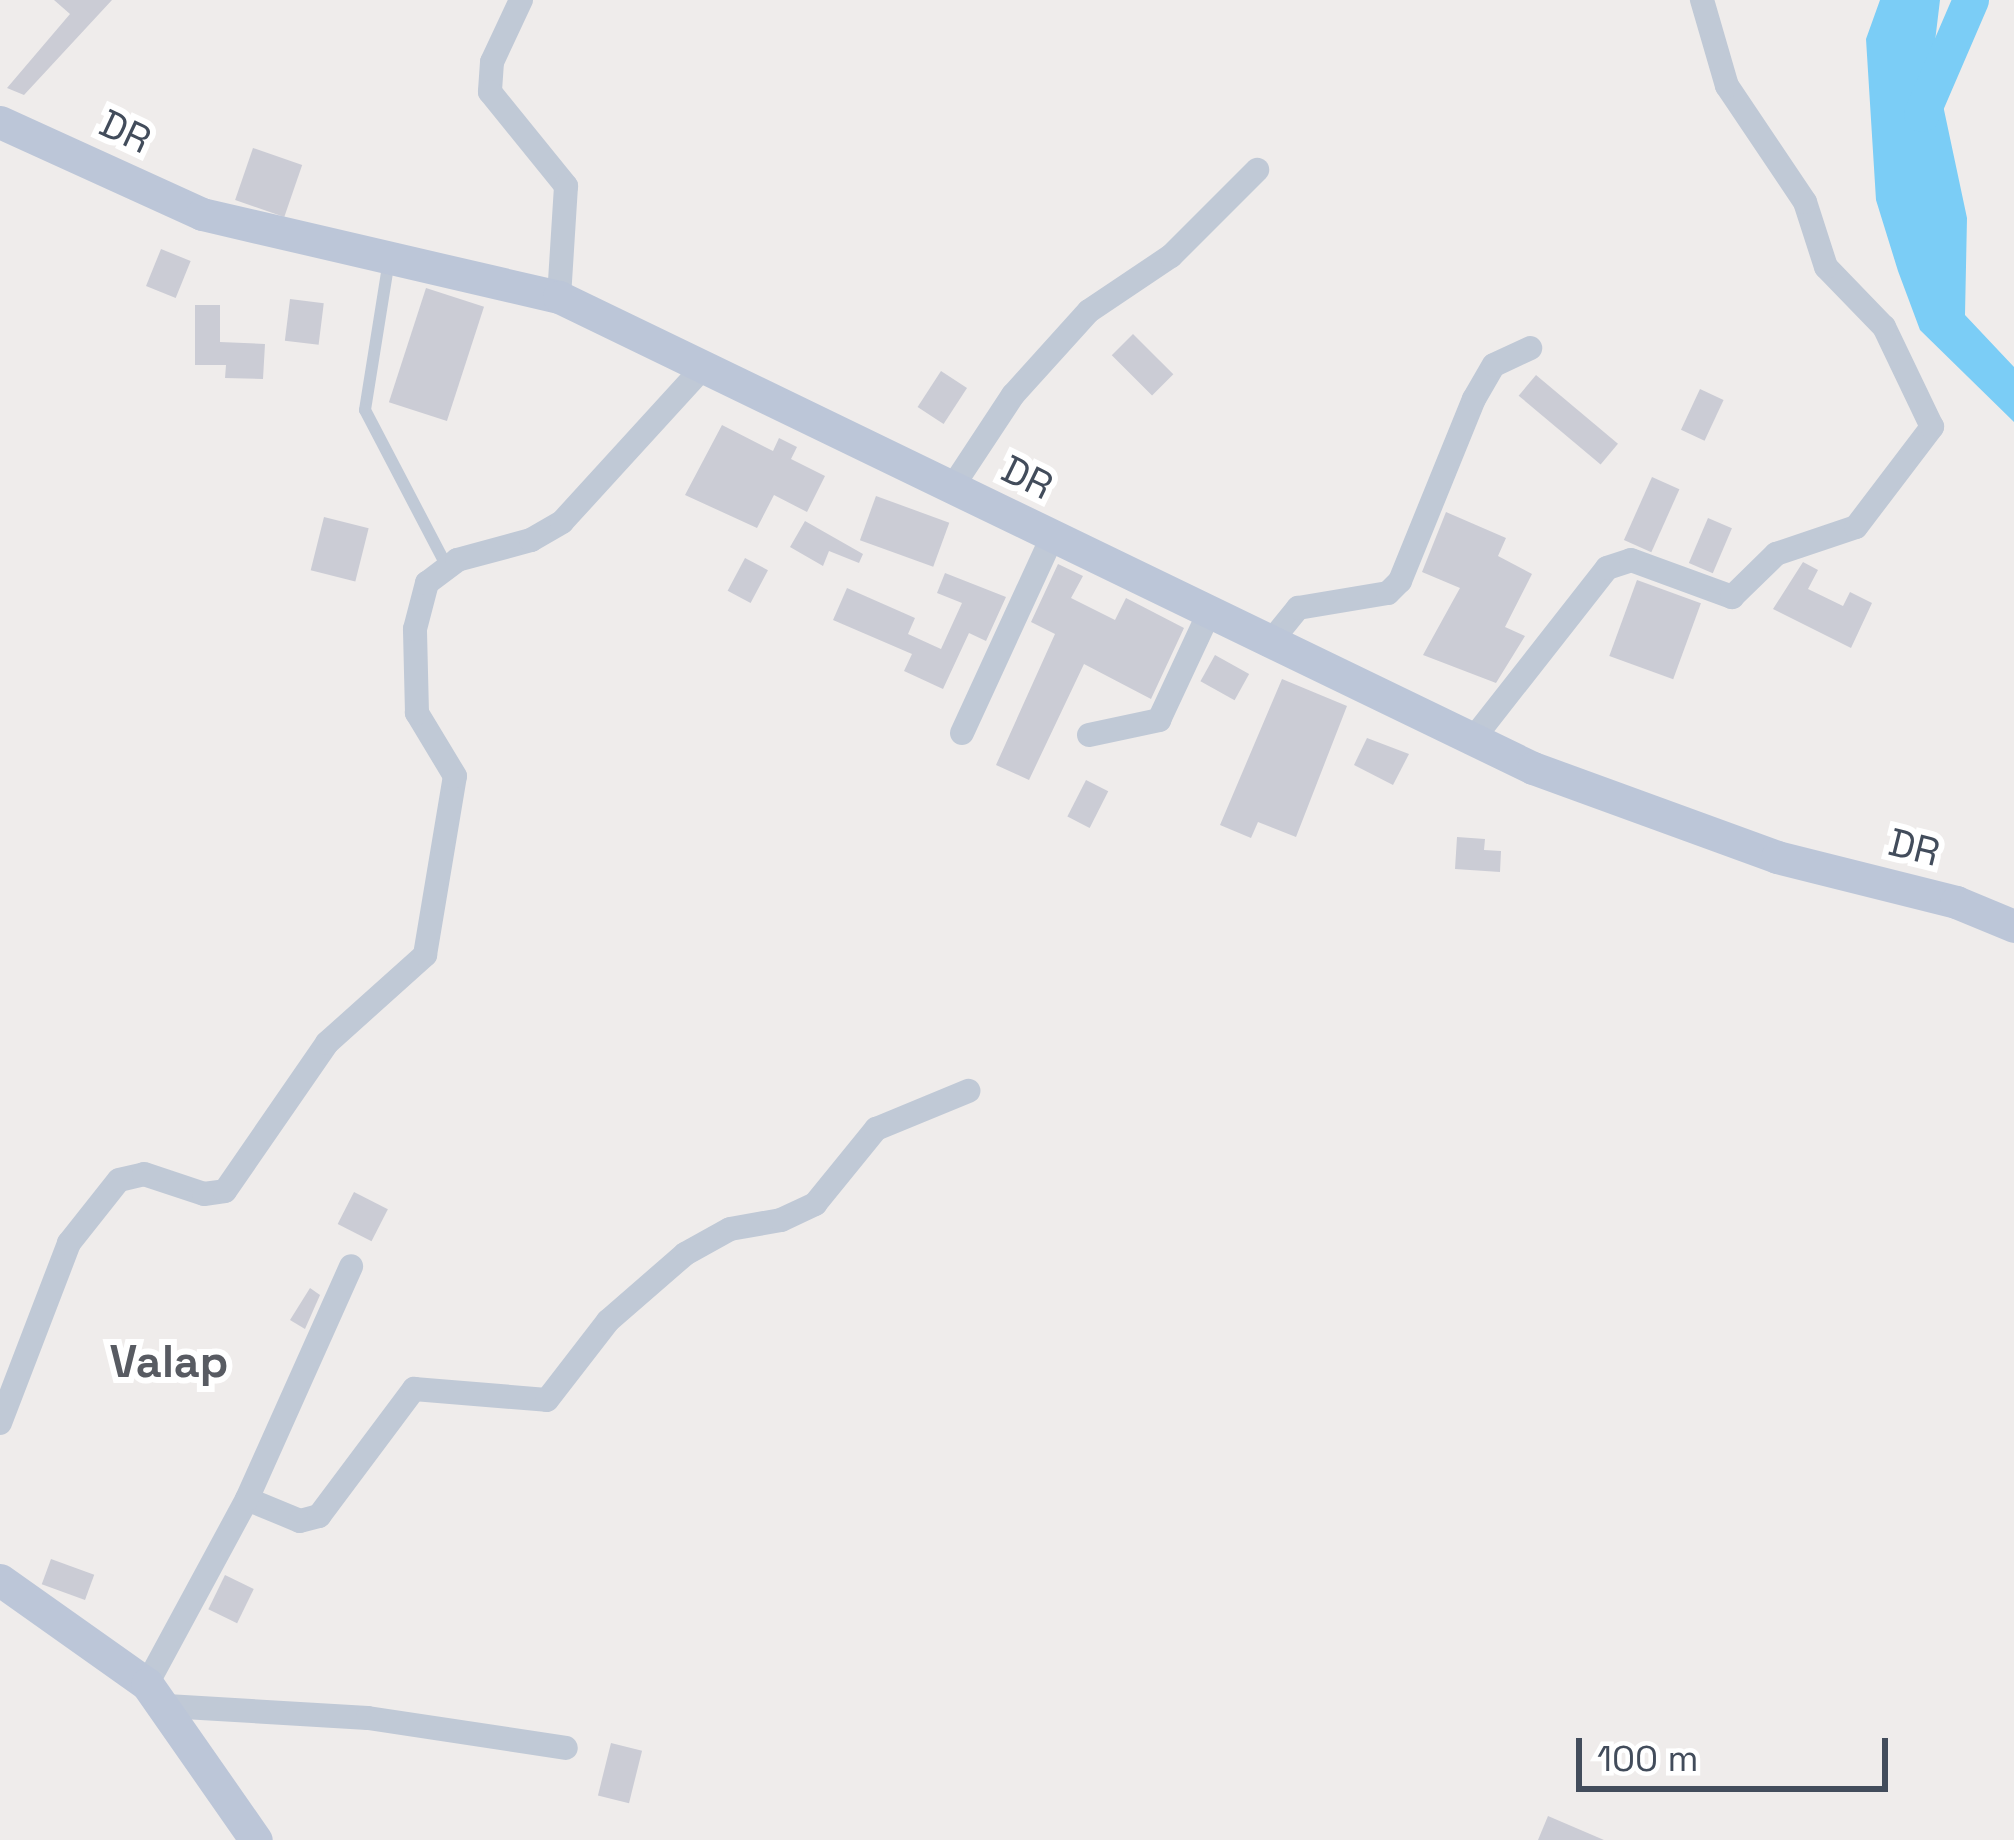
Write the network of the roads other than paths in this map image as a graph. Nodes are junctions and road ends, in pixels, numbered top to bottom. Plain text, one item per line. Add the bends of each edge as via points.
1 (520, 0) edge
2 (1702, 0) edge
3 (0, 122) edge
4 (1257, 170) dead end
5 (389, 259) junction
6 (559, 297) junction
7 (1530, 348) dead end
8 (700, 371) junction
9 (951, 489) junction
10 (1052, 538) junction
11 (446, 565) junction
12 (1208, 615) junction
13 (1268, 645) junction
14 (962, 733) dead end
15 (1089, 735) dead end
16 (1473, 739) junction
17 (2014, 926) edge
18 (968, 1090) dead end
19 (351, 1266) dead end
20 (0, 1423) edge
21 (247, 1499) junction
22 (0, 1580) edge
23 (157, 1695) junction
24 (566, 1748) dead end
25 (256, 1840) edge

1 - 6 street via 492,62 490,92 566,186
2 - 16 street via 1726,86 1805,202 1826,267 1884,327 1931,427 1856,527 1776,554 1732,597 1631,560 1607,568
3 - 5 street, DR via 202,214
4 - 9 street via 1172,256 1089,311 1013,394
5 - 6 street, DR
5 - 11 lane via 364,410
6 - 8 street, DR
7 - 13 street via 1494,365 1474,399 1400,581 1388,593 1298,608
8 - 9 street, DR
8 - 11 street via 562,522 532,540
9 - 10 street, DR
10 - 12 street, DR
10 - 14 street
11 - 20 street via 418,602 416,629 419,722 454,776 425,955 328,1043 225,1191 204,1193 144,1174 119,1180 69,1243
12 - 13 street, DR
12 - 15 street via 1159,720
13 - 16 street, DR
16 - 17 street, DR via 1777,857 1956,902
18 - 21 street via 876,1129 815,1204 730,1229 686,1254 608,1321 548,1400 414,1389 319,1516 300,1521
19 - 21 street
21 - 23 street
22 - 23 street
23 - 24 street
23 - 25 street

